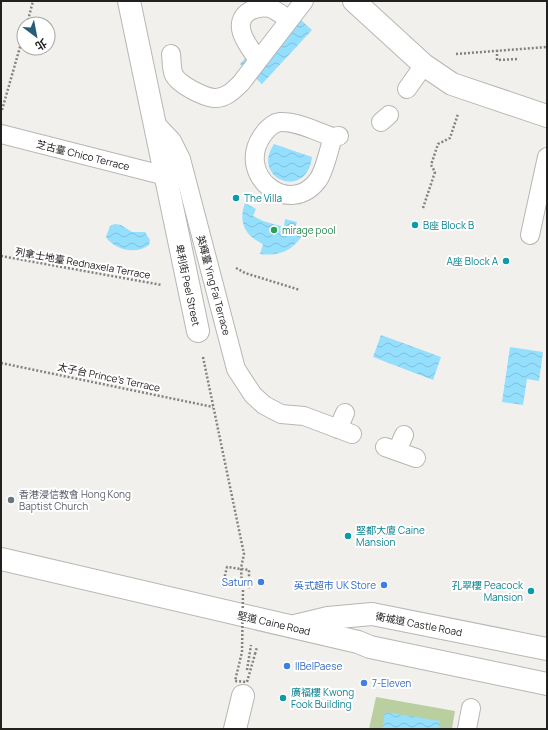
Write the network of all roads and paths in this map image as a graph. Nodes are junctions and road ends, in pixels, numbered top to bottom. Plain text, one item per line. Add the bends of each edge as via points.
1 (33, 1) edge
2 (129, 1) edge
3 (304, 1) edge
4 (354, 1) edge
5 (29, 16) edge
6 (289, 19) junction
7 (547, 46) edge
8 (497, 50) junction
9 (456, 53) dead end
10 (171, 54) dead end
11 (17, 56) edge
12 (519, 59) dead end
13 (258, 60) junction
14 (424, 65) junction
15 (407, 89) dead end
16 (459, 111) dead end
17 (1, 113) edge
18 (547, 116) edge
19 (154, 122) junction
20 (1, 134) edge
21 (547, 157) edge
22 (166, 176) junction
23 (318, 179) junction
24 (319, 198) dead end
25 (423, 208) dead end
26 (530, 234) dead end
27 (1, 256) edge
28 (230, 264) dead end
29 (161, 285) dead end
30 (300, 290) dead end
31 (198, 331) joint
32 (1, 363) edge
33 (214, 407) junction
34 (345, 425) dead end
35 (396, 444) dead end
36 (416, 458) dead end
37 (1, 559) edge
38 (241, 568) junction
39 (222, 584) dead end
40 (249, 590) dead end
41 (291, 627) junction
42 (251, 645) dead end
43 (257, 647) dead end
44 (547, 649) edge
45 (249, 656) dead end
46 (547, 684) edge
47 (244, 696) dead end
48 (471, 708) dead end
49 (236, 729) edge
50 (467, 729) edge

1 - 5 path
2 - 19 street, 卑利街 Peel Street
3 - 6 lane
4 - 14 street
6 - 13 lane
6 - 13 lane via 270,8 250,10 244,15 240,24 242,34
7 - 8 path
8 - 9 path
8 - 12 path via 498,60
10 - 13 lane via 178,82 214,98 230,93
11 - 17 path
14 - 15 lane
14 - 18 street via 457,86
16 - 25 path via 450,138 438,144 431,165 435,172
19 - 22 street, 卑利街 Peel Street
19 - 34 lane, 英輝臺 Ying Fai Terrace via 172,141 181,159 236,369 253,395 264,405 281,414
20 - 22 lane, 芝古臺 Chico Terrace
21 - 26 lane
22 - 31 street, 卑利街 Peel Street via 173,239
23 - 23 lane via 336,136 289,122 278,122 266,130 259,140 254,161 258,176 265,185 295,201
23 - 24 lane
27 - 29 path, 列拿士地臺 Rednaxela Terrace
28 - 30 path via 245,273
31 - 33 path, 卑利街 Peel Street
32 - 33 path, 太子台 Prince's Terrace
33 - 38 path, 卑利街 Peel Street via 244,554
35 - 36 lane
37 - 41 street, 堅道 Caine Road
38 - 39 path via 227,567
38 - 40 path via 249,570
38 - 43 path, 卑利街 Peel Street, bridge via 242,652 235,681 247,682
41 - 44 street, 衛城道 Castle Road via 328,618 372,614
41 - 46 street, 堅道 Caine Road via 370,647
42 - 45 path
47 - 49 street
48 - 50 lane

